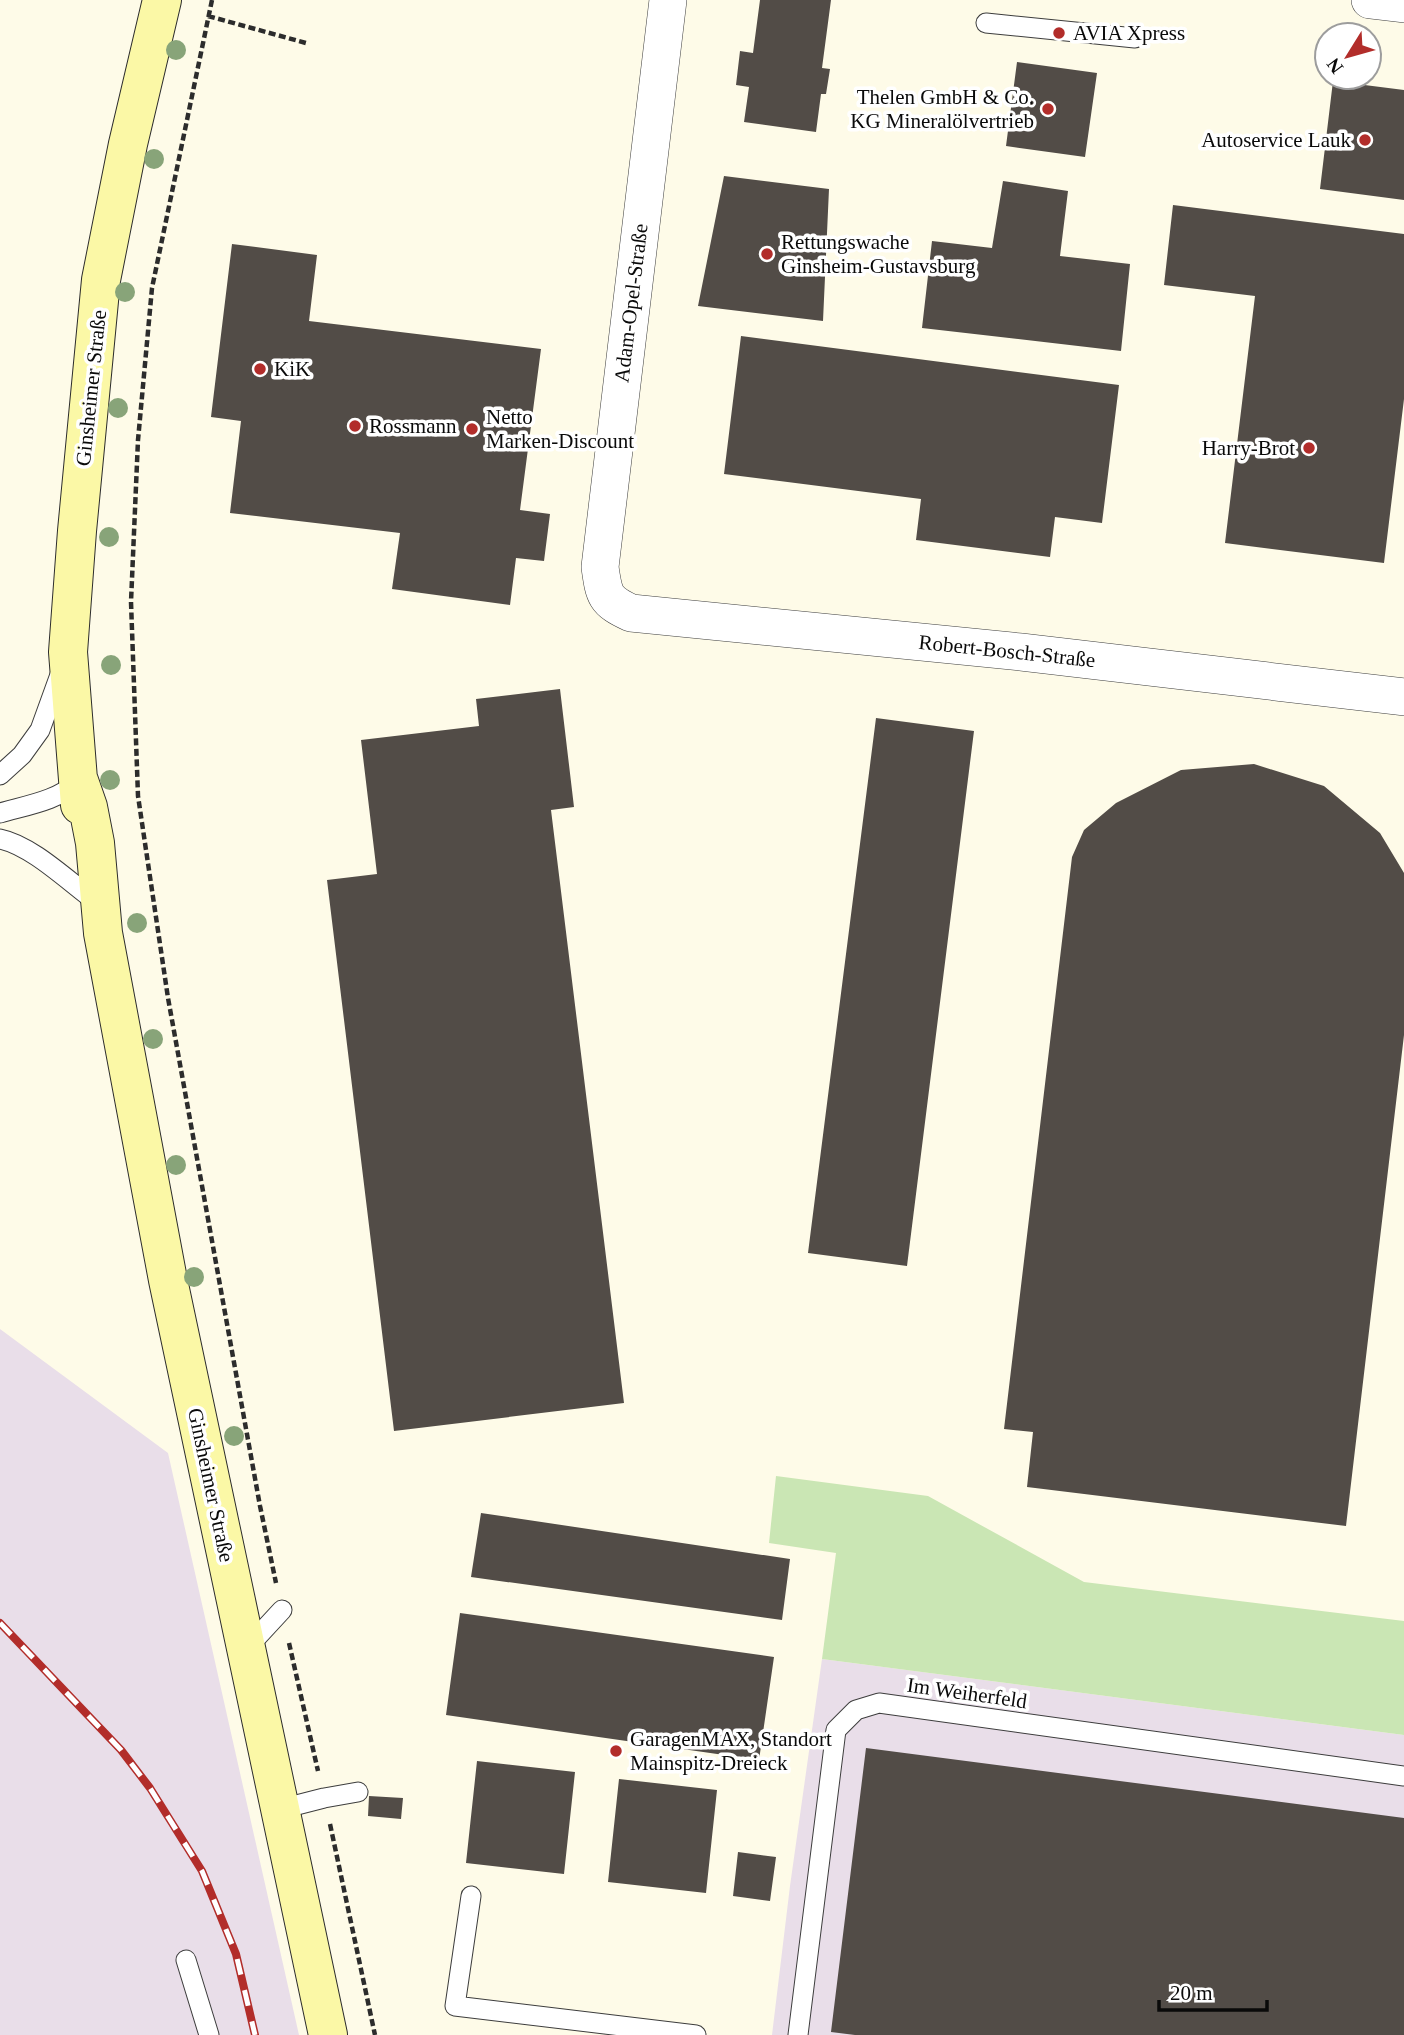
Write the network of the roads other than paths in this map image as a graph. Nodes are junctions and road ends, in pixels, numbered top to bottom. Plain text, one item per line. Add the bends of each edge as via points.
1 (162, 0) edge
2 (668, 0) edge
3 (1370, 0) edge
4 (1404, 4) edge
5 (986, 23) dead end
6 (1135, 38) dead end
7 (611, 604) joint
8 (68, 652) junction
9 (1404, 696) edge
10 (0, 775) edge
11 (79, 781) junction
12 (0, 813) edge
13 (0, 839) edge
14 (90, 897) junction
15 (103, 933) junction
16 (282, 1610) road end
17 (246, 1649) junction
18 (1404, 1776) edge
19 (358, 1792) dead end
20 (281, 1809) junction
21 (471, 1896) dead end
22 (186, 1959) dead end
23 (209, 2035) edge
24 (328, 2035) edge
25 (696, 2035) edge
26 (798, 2035) edge

1 - 8 main road, Ginsheimer Straße via 101,280
2 - 7 street, Adam-Opel-Straße via 600,567 603,590
3 - 4 street
5 - 6 lane
7 - 9 street, Robert-Bosch-Straße via 631,613
8 - 10 lane via 40,730
8 - 11 main road, Ginsheimer Straße
11 - 12 lane via 56,797
11 - 14 main road, Ginsheimer Straße
11 - 15 main road, Ginsheimer Straße via 95,843
13 - 14 lane via 19,846
14 - 15 main road, Ginsheimer Straße
15 - 17 main road, Ginsheimer Straße via 167,1280
16 - 17 lane
17 - 20 main road, Ginsheimer Straße
18 - 26 lane, Im Weiherfeld via 879,1703 856,1710 836,1730
19 - 20 lane
20 - 24 main road, Ginsheimer Straße
21 - 25 lane via 455,2006
22 - 23 lane

